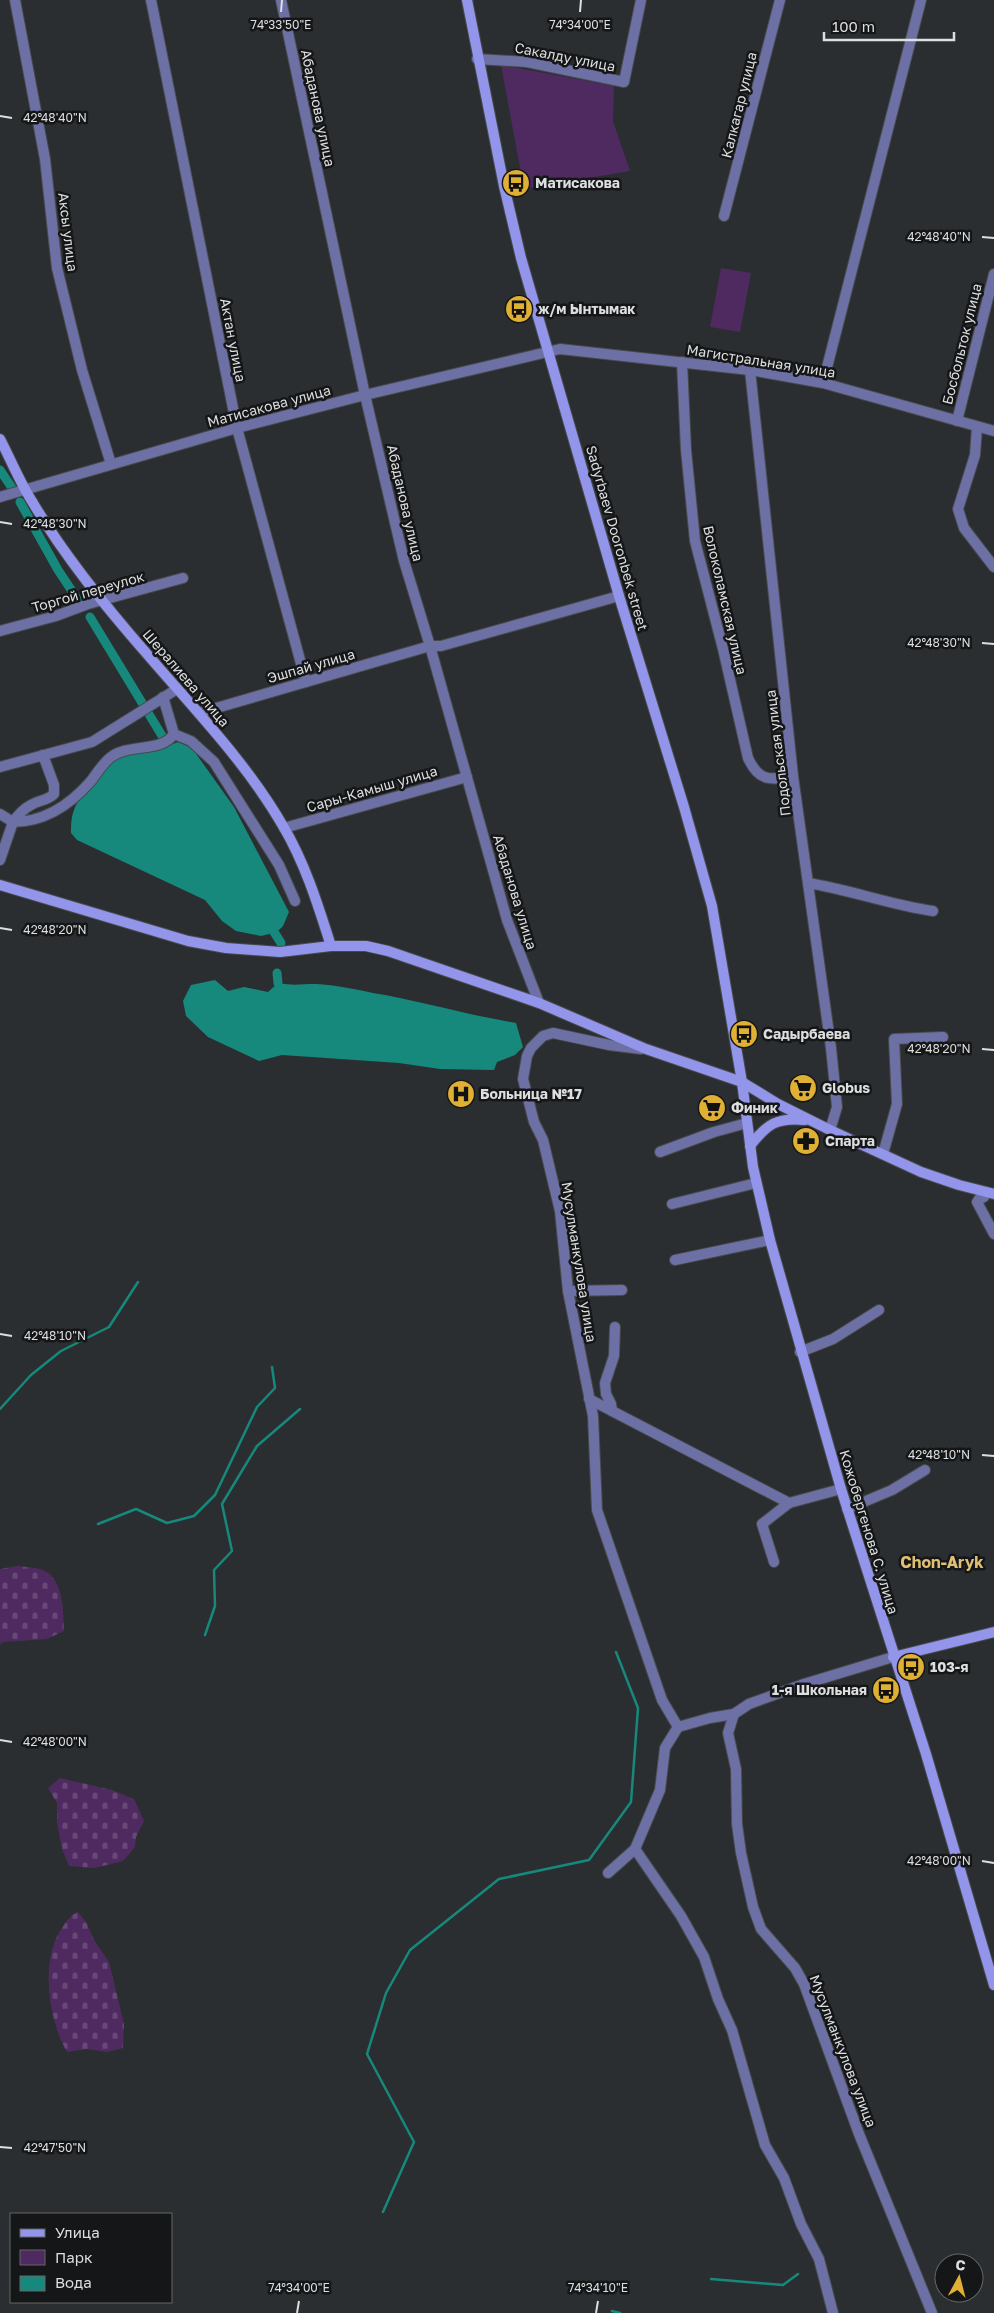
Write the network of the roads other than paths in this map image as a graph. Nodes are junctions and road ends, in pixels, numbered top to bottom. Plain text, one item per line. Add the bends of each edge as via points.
1 (14, 0) edge
2 (151, 0) edge
3 (281, 0) edge
4 (467, 0) edge
5 (641, 0) edge
6 (780, 0) edge
7 (921, 0) edge
8 (477, 59) junction
9 (724, 216) dead end
10 (994, 274) edge
11 (548, 351) junction
12 (682, 362) junction
13 (750, 370) junction
14 (823, 383) junction
15 (365, 395) junction
16 (957, 421) junction
17 (977, 427) junction
18 (236, 428) junction
19 (994, 431) edge
20 (0, 439) edge
21 (111, 464) junction
22 (25, 490) junction
23 (0, 497) edge
24 (994, 567) edge
25 (183, 578) dead end
26 (619, 596) junction
27 (103, 601) junction
28 (0, 630) edge
29 (430, 646) junction
30 (306, 682) junction
31 (177, 689) junction
32 (163, 698) junction
33 (199, 713) junction
34 (174, 734) junction
35 (43, 755) junction
36 (0, 767) edge
37 (793, 776) junction
38 (467, 777) junction
39 (0, 814) edge
40 (13, 822) junction
41 (284, 828) junction
42 (0, 860) edge
43 (808, 883) junction
44 (0, 885) edge
45 (295, 901) dead end
46 (933, 911) dead end
47 (331, 946) junction
48 (539, 1003) junction
49 (943, 1037) dead end
50 (646, 1049) junction
51 (742, 1082) junction
52 (811, 1120) junction
53 (747, 1123) junction
54 (830, 1130) junction
55 (750, 1146) junction
56 (660, 1152) dead end
57 (882, 1154) junction
58 (756, 1183) junction
59 (990, 1193) edge
60 (672, 1204) dead end
61 (994, 1234) edge
62 (770, 1240) junction
63 (675, 1260) dead end
64 (622, 1290) dead end
65 (568, 1291) junction
66 (879, 1310) dead end
67 (615, 1327) dead end
68 (800, 1352) junction
69 (589, 1399) junction
70 (612, 1411) junction
71 (925, 1470) dead end
72 (841, 1489) junction
73 (789, 1503) junction
74 (848, 1509) junction
75 (774, 1562) dead end
76 (994, 1632) edge
77 (894, 1657) junction
78 (734, 1714) junction
79 (678, 1727) junction
80 (635, 1849) junction
81 (608, 1872) dead end
82 (994, 1985) edge
83 (833, 2313) edge
84 (932, 2313) edge

1 - 21 street, Аксы улица via 45,159 57,268 82,370
2 - 18 street, Актан улица
3 - 15 street, Абаданова улица
4 - 8 main road, Sadyrbaev Dooronbek street
5 - 8 street, Сакалду улица via 624,82 527,62
6 - 9 street, Калкагар улица
7 - 14 street
8 - 11 main road, Sadyrbaev Dooronbek street via 506,195
10 - 16 street, Босбольток улица
11 - 12 street, Магистральная улица via 560,349
11 - 15 street, Матисакова улица
11 - 26 main road, Sadyrbaev Dooronbek street
12 - 13 street, Магистральная улица
12 - 37 street, Волоколамская улица via 695,541 748,758 759,776 769,779
13 - 14 street, Магистральная улица
13 - 37 street, Подольская улица
14 - 16 street, Магистральная улица
15 - 18 street, Матисакова улица
15 - 29 street, Абаданова улица via 404,561
16 - 17 street, Магистральная улица
17 - 19 street, Магистральная улица
17 - 24 street via 975,455 958,509 964,528
18 - 21 street, Матисакова улица
18 - 30 street, Актан улица
20 - 22 main road, Шералиева улица
21 - 22 street, Матисакова улица
22 - 23 street, Матисакова улица
22 - 27 main road, Шералиева улица
25 - 27 street, Торгой переулок
26 - 29 street, Эшпай улица via 440,646
26 - 51 main road, Sadyrbaev Dooronbek street via 712,906
27 - 28 street, Торгой переулок
27 - 31 main road, Шералиева улица
29 - 30 street, Эшпай улица
29 - 38 street, Абаданова улица
30 - 33 street, Эшпай улица
31 - 32 street
31 - 33 main road, Шералиева улица
32 - 34 street
32 - 35 street via 92,742
33 - 41 main road, Шералиева улица via 242,765
34 - 40 street via 164,743 132,748 112,757 85,788 52,814 29,822
34 - 45 street via 191,741 214,762 279,865
35 - 36 street
35 - 40 street via 54,794 32,804
37 - 43 street, Подольская улица
38 - 41 street, Сары-Камыш улица
38 - 48 street, Абаданова улица via 506,920
39 - 40 street
40 - 42 street
41 - 47 main road, Шералиева улица via 312,890
43 - 46 street
43 - 54 street, Подольская улица via 837,1107
44 - 47 main road via 188,941 280,952
47 - 48 main road via 366,946 388,951
48 - 50 main road
49 - 57 street via 894,1039 897,1104
50 - 51 main road
50 - 65 street, Мусулманкулова улица via 553,1033 536,1040 527,1056 523,1079 534,1122 543,1140 560,1211
51 - 52 main road
51 - 53 main road, Кожобергенова С. улица
52 - 54 main road
52 - 55 main road via 784,1119 774,1123 765,1128
53 - 55 main road, Кожобергенова С. улица
53 - 56 street
54 - 57 main road
55 - 58 main road, Кожобергенова С. улица
57 - 59 main road via 934,1177
58 - 60 street
58 - 62 main road, Кожобергенова С. улица
59 - 61 street via 977,1202
62 - 63 street
62 - 68 main road, Кожобергенова С. улица
64 - 65 street
65 - 69 street, Мусулманкулова улица
66 - 68 street via 833,1338
67 - 70 street via 614,1356 605,1383
68 - 72 main road, Кожобергенова С. улица
69 - 70 street
69 - 79 street, Мусулманкулова улица via 593,1416 597,1510 662,1700
70 - 73 street
71 - 74 street via 892,1490
72 - 73 street
72 - 74 main road, Кожобергенова С. улица
73 - 75 street via 762,1524
74 - 77 main road, Кожобергенова С. улица
76 - 77 main road
77 - 78 street via 804,1684 749,1704
77 - 82 main road, Кожобергенова С. улица
78 - 79 street
78 - 84 street, Мусулманкулова улица via 728,1733 736,1769 741,1853 753,1907 761,1929 795,1968 804,1984 859,2134
79 - 80 street via 664,1748 660,1790
80 - 81 street
80 - 83 street via 681,1916 704,1957 732,2030 765,2145 784,2178 818,2259

